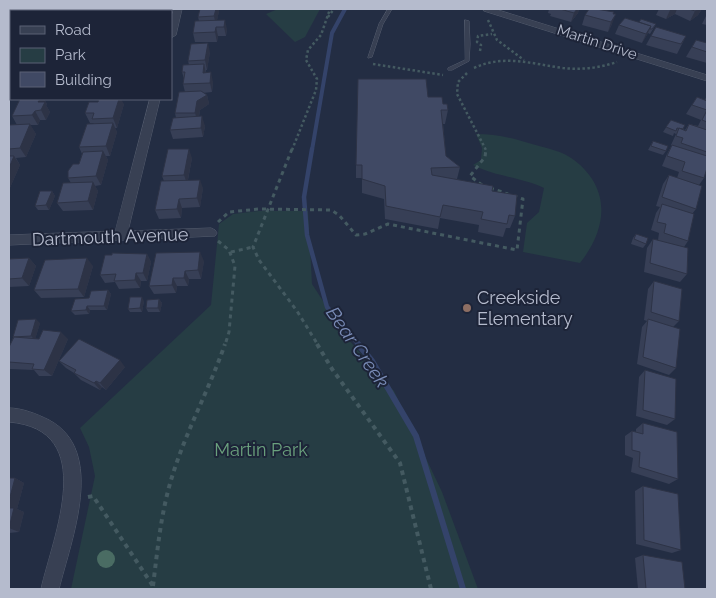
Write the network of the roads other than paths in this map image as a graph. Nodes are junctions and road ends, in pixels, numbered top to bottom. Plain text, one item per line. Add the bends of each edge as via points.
1 (178, 9) edge
2 (390, 9) edge
3 (487, 9) edge
4 (467, 21) dead end
5 (172, 31) edge
6 (370, 57) dead end
7 (450, 69) dead end
8 (707, 78) edge
9 (155, 100) edge
10 (211, 233) road end
11 (120, 236) junction
12 (9, 240) edge
13 (9, 415) edge
14 (50, 589) edge

1 - 5 street
2 - 6 lane via 381,24
3 - 8 street, Martin Drive
4 - 7 lane via 466,61
9 - 11 street
10 - 11 street, Dartmouth Avenue
11 - 12 street, Dartmouth Avenue
13 - 14 street via 47,427 55,432 69,452 74,478 72,498

